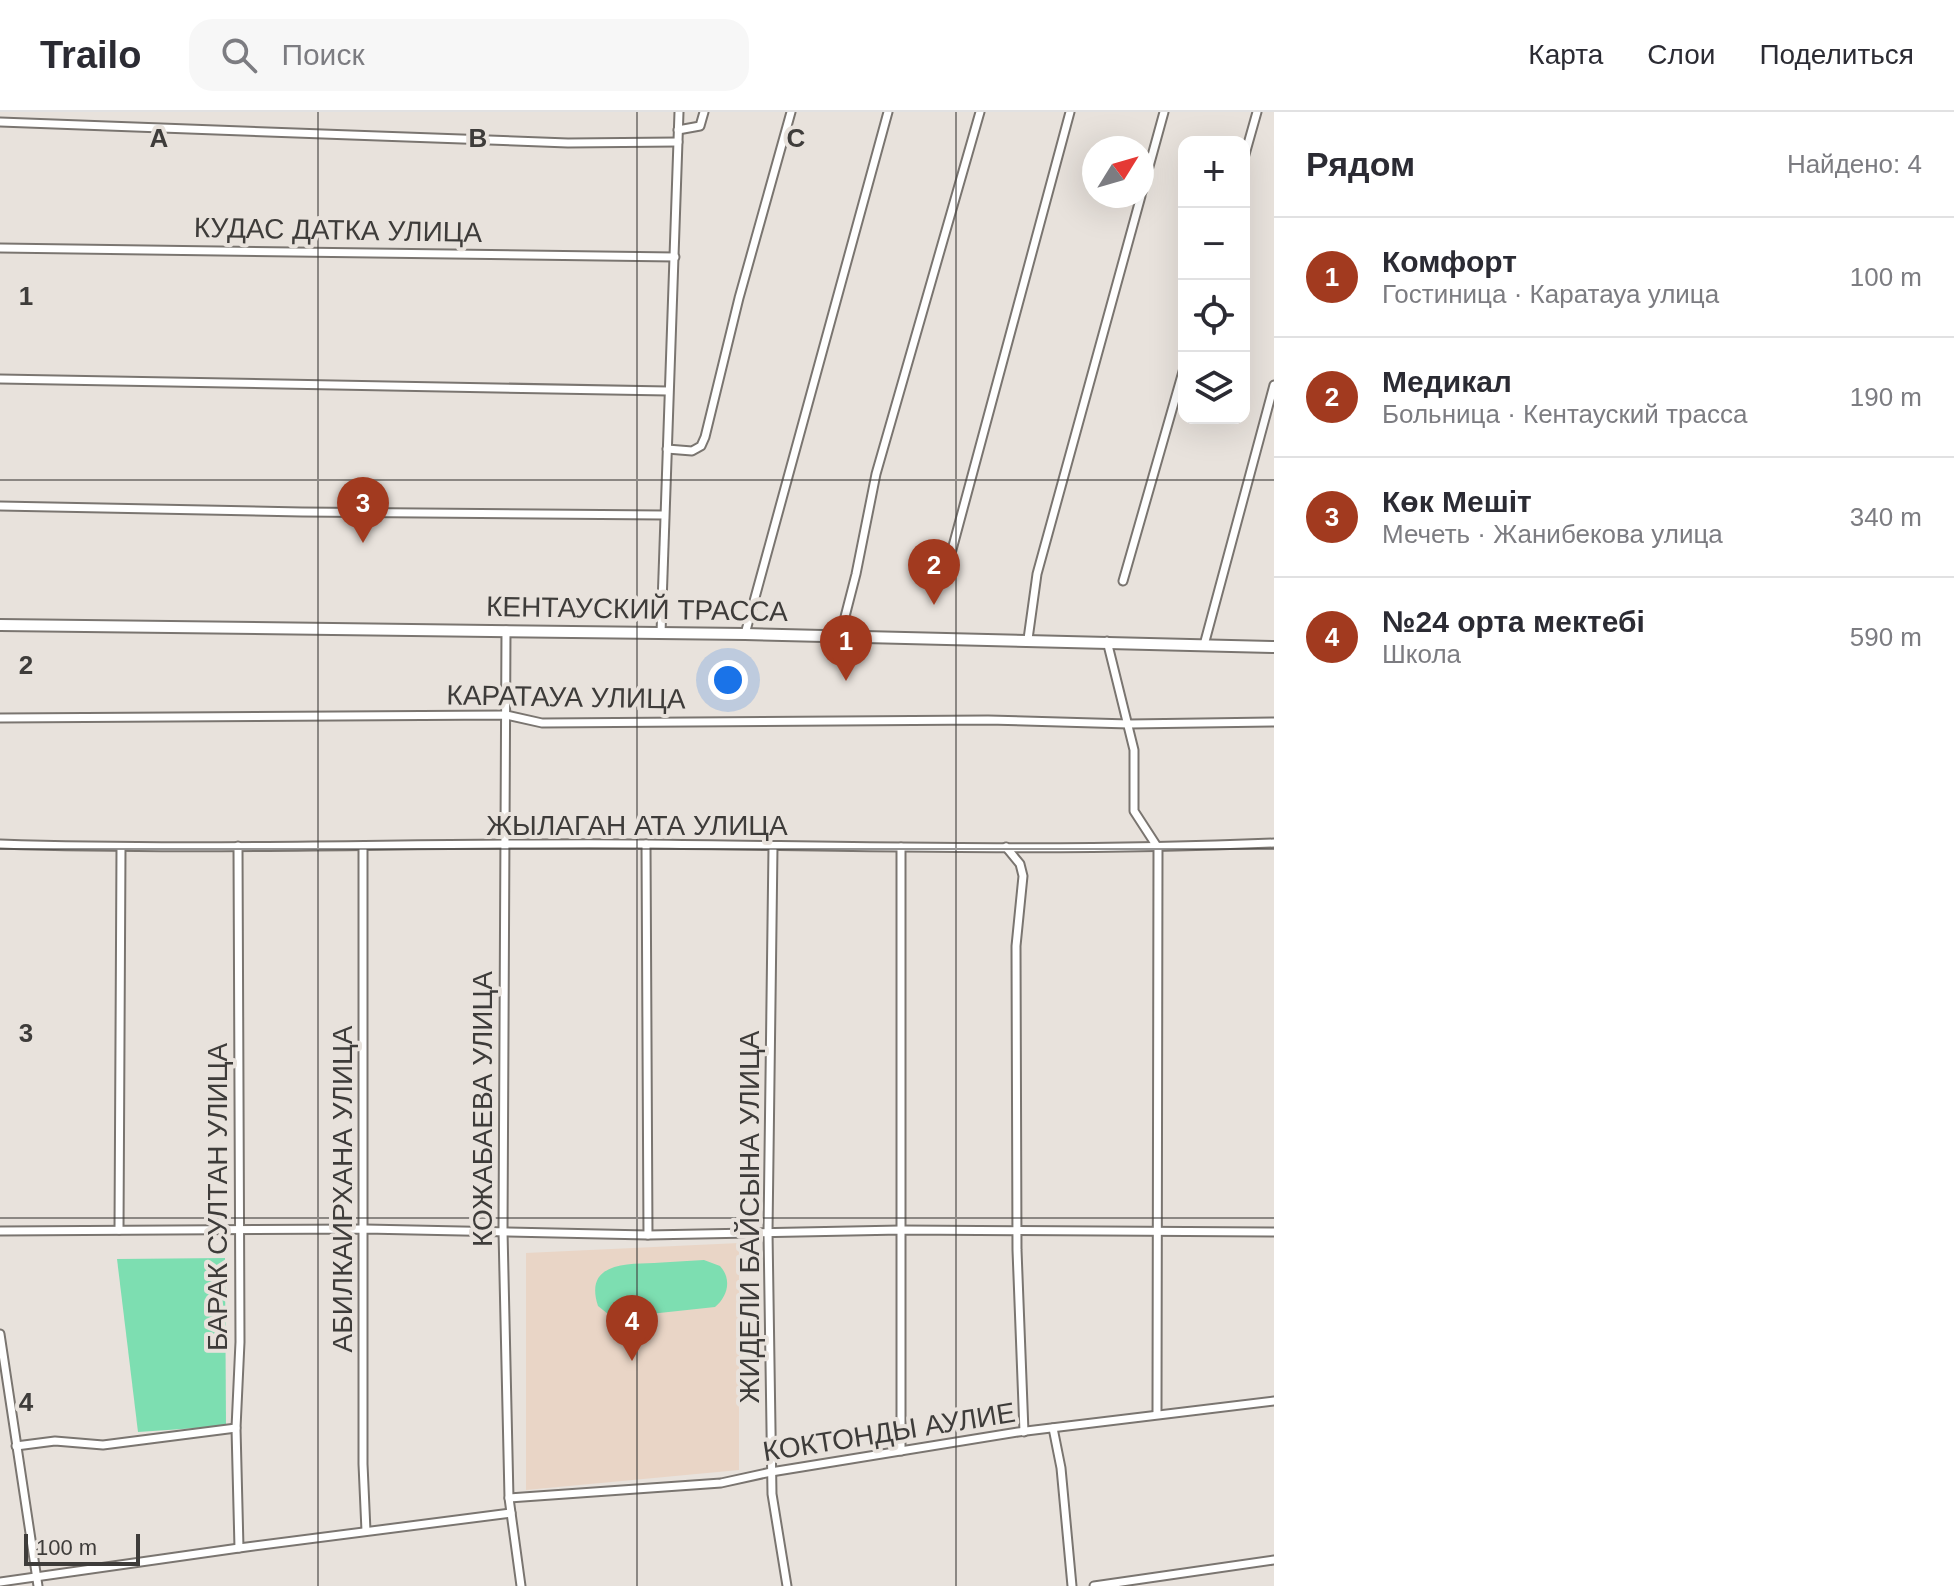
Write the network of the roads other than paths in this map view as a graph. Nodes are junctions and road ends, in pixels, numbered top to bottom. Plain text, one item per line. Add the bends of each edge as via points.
1 (679, 112) edge
2 (704, 112) edge
3 (791, 112) edge
4 (888, 112) edge
5 (980, 112) edge
6 (1070, 112) edge
7 (1164, 112) edge
8 (1257, 112) edge
9 (0, 122) edge
10 (678, 130) junction
11 (1250, 137) edge
12 (678, 142) junction
13 (1154, 148) edge
14 (1137, 208) edge
15 (0, 248) edge
16 (675, 257) junction
17 (0, 379) edge
18 (1274, 385) edge
19 (1178, 389) edge
20 (668, 391) junction
21 (667, 449) junction
22 (0, 506) edge
23 (663, 515) junction
24 (946, 572) dead end
25 (1123, 581) dead end
26 (0, 625) edge
27 (506, 630) junction
28 (661, 633) junction
29 (745, 634) junction
30 (840, 636) junction
31 (1028, 639) junction
32 (1107, 641) junction
33 (1204, 645) junction
34 (1274, 647) edge
35 (506, 715) junction
36 (0, 718) edge
37 (1274, 722) edge
38 (1129, 724) junction
39 (1274, 843) edge
40 (0, 844) edge
41 (646, 844) junction
42 (506, 845) junction
43 (238, 846) junction
44 (773, 847) junction
45 (901, 847) junction
46 (1006, 847) junction
47 (121, 848) junction
48 (363, 848) junction
49 (1158, 848) junction
50 (365, 1229) junction
51 (119, 1230) junction
52 (240, 1230) junction
53 (901, 1230) junction
54 (0, 1231) edge
55 (503, 1231) junction
56 (768, 1232) junction
57 (1017, 1232) junction
58 (1157, 1232) junction
59 (1274, 1232) edge
60 (648, 1235) junction
61 (0, 1334) edge
62 (1274, 1401) edge
63 (1157, 1414) junction
64 (236, 1428) junction
65 (1053, 1428) junction
66 (1024, 1432) junction
67 (16, 1446) junction
68 (901, 1451) junction
69 (771, 1472) junction
70 (509, 1498) junction
71 (511, 1513) junction
72 (366, 1531) junction
73 (239, 1548) junction
74 (1274, 1560) edge
75 (0, 1582) edge
76 (37, 1582) edge
77 (521, 1586) edge
78 (787, 1586) edge
79 (1072, 1586) edge
80 (1094, 1586) edge

1 - 10 street
2 - 10 street via 700,126
3 - 21 street via 705,437 692,451
4 - 29 street
5 - 30 street via 876,474
6 - 24 street
7 - 13 street
8 - 11 street
9 - 12 street via 568,143
10 - 12 street
12 - 16 street
14 - 31 street via 1037,574
15 - 16 street, КУДАС ДАТКА УЛИЦА
16 - 20 street
17 - 20 street
18 - 33 street
19 - 25 street
20 - 21 street
21 - 23 street
22 - 23 street
23 - 28 street
26 - 27 main road, КЕНТАУСКИЙ ТРАССА
27 - 28 main road, КЕНТАУСКИЙ ТРАССА
27 - 35 street, КОЖАБАЕВА УЛИЦА
28 - 29 main road, КЕНТАУСКИЙ ТРАССА
29 - 30 main road, КЕНТАУСКИЙ ТРАССА
30 - 31 main road, КЕНТАУСКИЙ ТРАССА
31 - 32 main road, КЕНТАУСКИЙ ТРАССА
32 - 33 main road, КЕНТАУСКИЙ ТРАССА
32 - 38 street
33 - 34 main road, КЕНТАУСКИЙ ТРАССА
35 - 36 street, КАРАТАУА УЛИЦА
35 - 38 street, КАРАТАУА УЛИЦА via 542,723
35 - 42 street, КОЖАБАЕВА УЛИЦА
37 - 38 street, КАРАТАУА УЛИЦА
38 - 49 street via 1134,811
39 - 49 street, ЖЫЛАГАН АТА УЛИЦА
40 - 47 street, ЖЫЛАГАН АТА УЛИЦА
41 - 42 street, ЖЫЛАГАН АТА УЛИЦА
41 - 44 street, ЖЫЛАГАН АТА УЛИЦА
41 - 60 street
42 - 48 street, ЖЫЛАГАН АТА УЛИЦА
42 - 55 street, КОЖАБАЕВА УЛИЦА
43 - 47 street, ЖЫЛАГАН АТА УЛИЦА
43 - 48 street, ЖЫЛАГАН АТА УЛИЦА
43 - 52 street, БАРАК СУЛТАН УЛИЦА
44 - 45 street, ЖЫЛАГАН АТА УЛИЦА
44 - 56 street, ЖИДЕЛИ БАЙСЫНА УЛИЦА
45 - 46 street, ЖЫЛАГАН АТА УЛИЦА
45 - 53 street
46 - 49 street, ЖЫЛАГАН АТА УЛИЦА
46 - 57 street via 1023,876 1016,946
47 - 51 street
48 - 50 street, АБИЛКАИРХАНА УЛИЦА
49 - 58 street
50 - 52 street
50 - 55 street
50 - 72 street, АБИЛКАИРХАНА УЛИЦА
51 - 52 street
51 - 54 street
52 - 64 street, БАРАК СУЛТАН УЛИЦА
53 - 56 street
53 - 57 street
53 - 68 street
55 - 60 street
55 - 70 street, КОЖАБАЕВА УЛИЦА
56 - 60 street
56 - 69 street, ЖИДЕЛИ БАЙСЫНА УЛИЦА
57 - 58 street
57 - 66 street
58 - 59 street
58 - 63 street
61 - 67 street
62 - 63 street, КОКТОНДЫ АУЛИЕ
63 - 65 street, КОКТОНДЫ АУЛИЕ
64 - 67 street via 103,1445 55,1441
64 - 73 street, БАРАК СУЛТАН УЛИЦА
65 - 66 street, КОКТОНДЫ АУЛИЕ
65 - 79 street
66 - 68 street, КОКТОНДЫ АУЛИЕ
67 - 76 street
68 - 69 street, КОКТОНДЫ АУЛИЕ
69 - 70 street, КОКТОНДЫ АУЛИЕ via 721,1483
69 - 78 street, ЖИДЕЛИ БАЙСЫНА УЛИЦА
70 - 71 street, КОЖАБАЕВА УЛИЦА
71 - 72 street
71 - 77 street, КОЖАБАЕВА УЛИЦА
72 - 73 street
73 - 76 street
74 - 80 street
75 - 76 street

